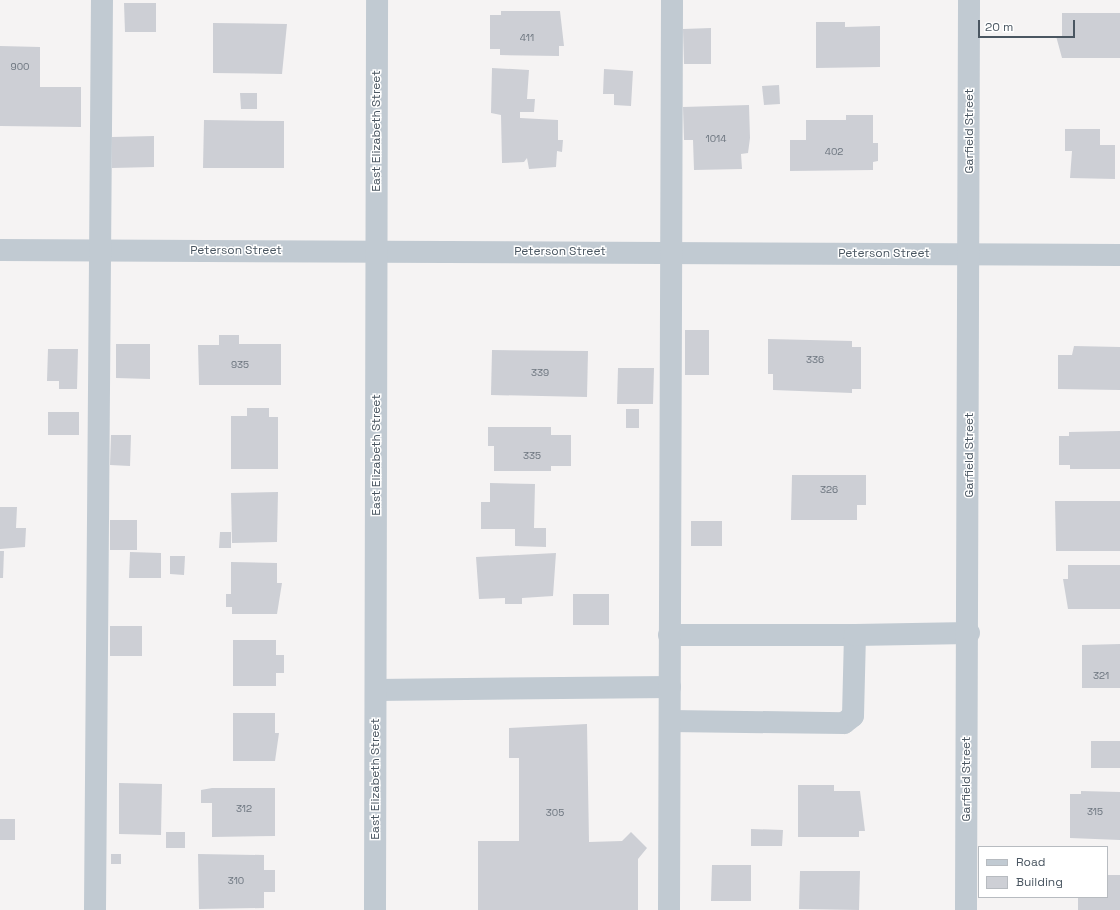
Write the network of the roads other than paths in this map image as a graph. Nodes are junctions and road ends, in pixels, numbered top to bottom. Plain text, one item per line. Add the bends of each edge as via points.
1 (102, 0) edge
2 (377, 0) edge
3 (672, 0) edge
4 (969, 0) edge
5 (0, 250) edge
6 (101, 251) junction
7 (377, 251) junction
8 (672, 253) junction
9 (971, 255) junction
10 (1120, 255) edge
11 (969, 633) junction
12 (854, 634) junction
13 (669, 635) junction
14 (670, 687) junction
15 (376, 690) junction
16 (670, 721) junction
17 (95, 910) edge
18 (376, 910) edge
19 (669, 910) edge
20 (966, 910) edge

1 - 6 street
2 - 7 street, East Elizabeth Street
3 - 8 street
4 - 9 street, Garfield Street
5 - 6 street, Peterson Street
6 - 7 street, Peterson Street
6 - 17 street
7 - 8 street, Peterson Street
7 - 15 street, East Elizabeth Street
8 - 9 street, Peterson Street
8 - 13 street
9 - 10 street, Peterson Street
9 - 11 street, Garfield Street
11 - 12 street
11 - 20 street, Garfield Street
12 - 13 street
12 - 16 street via 853,716 844,723
13 - 14 street
14 - 15 street
14 - 16 street
15 - 18 street, East Elizabeth Street
16 - 19 street

